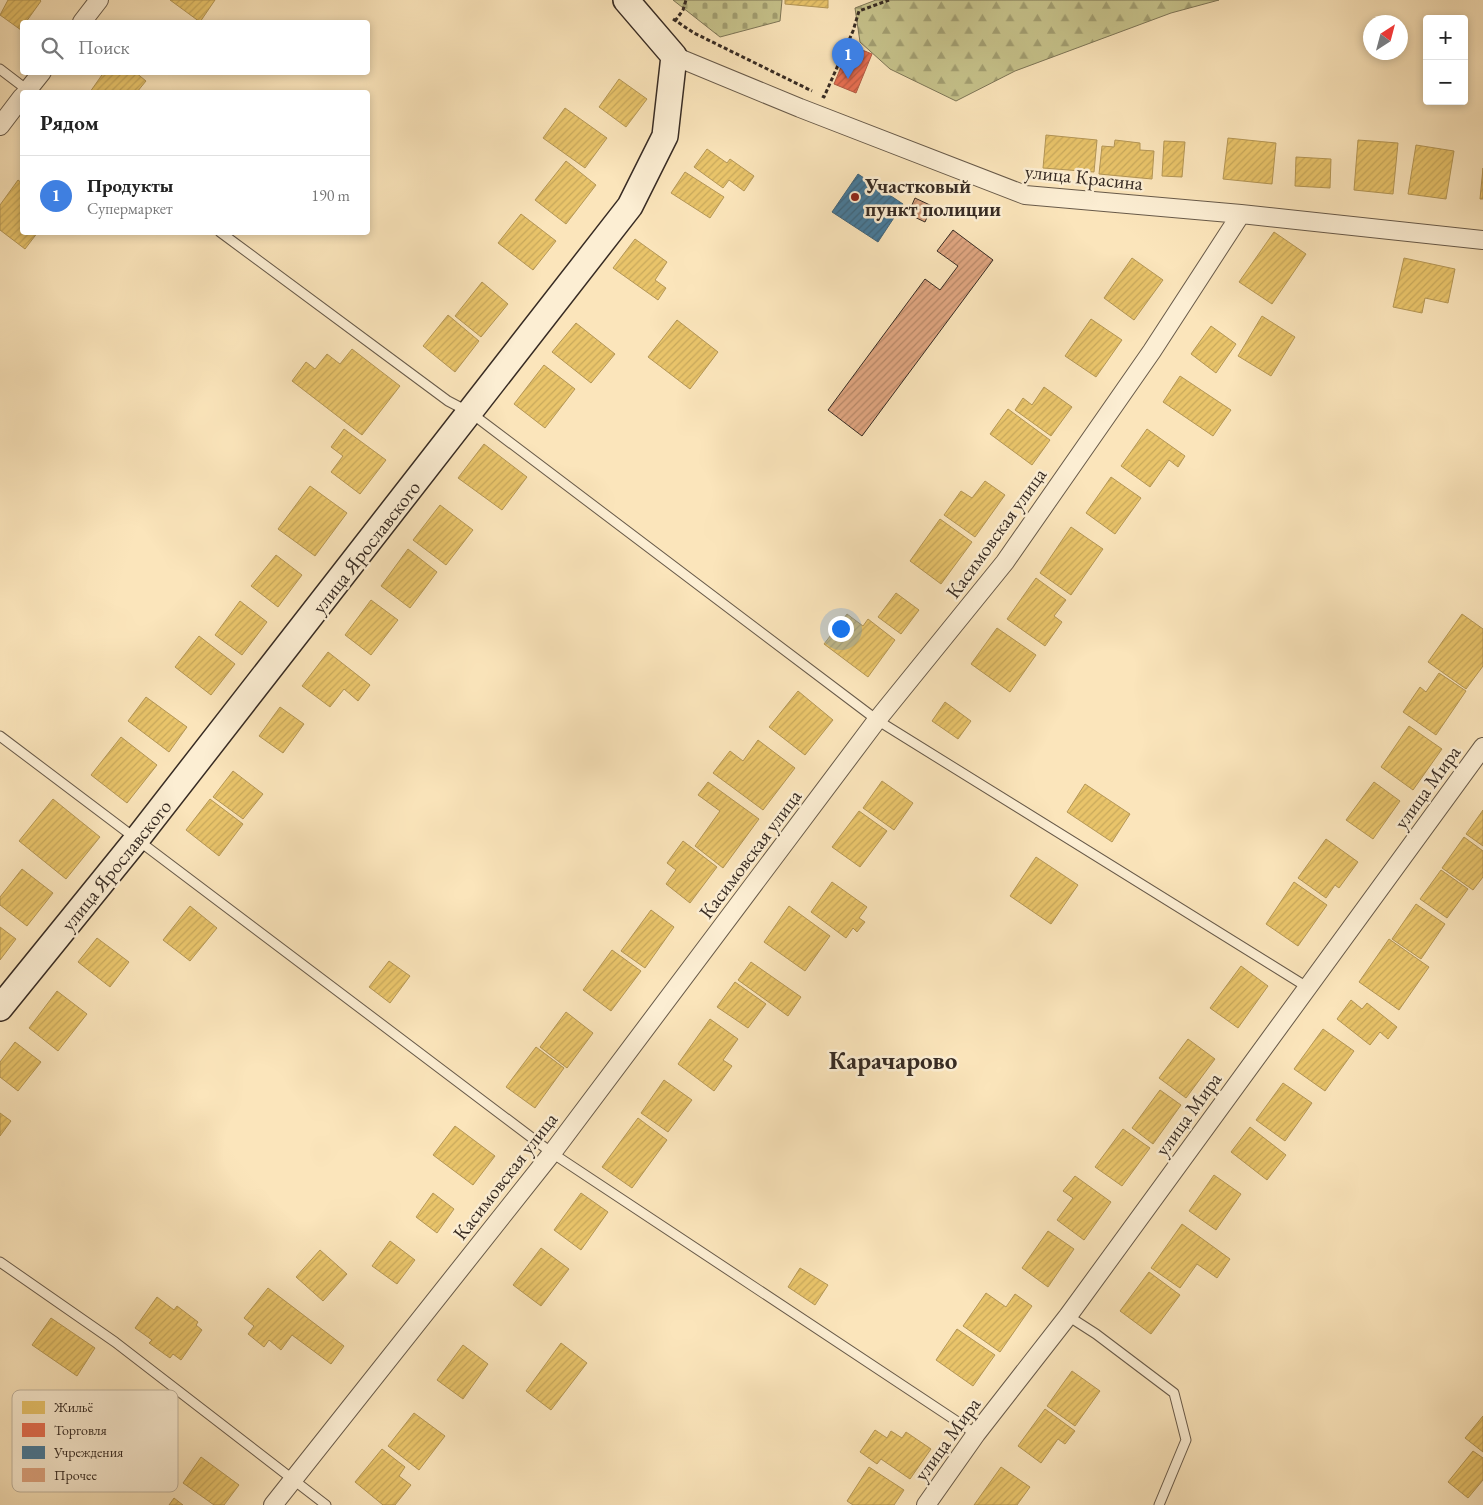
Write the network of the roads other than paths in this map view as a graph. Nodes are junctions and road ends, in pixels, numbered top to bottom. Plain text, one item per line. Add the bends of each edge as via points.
1 (100, 0) edge
2 (626, 0) edge
3 (84, 20) edge
4 (674, 56) junction
5 (0, 70) edge
6 (40, 75) edge
7 (23, 90) edge
8 (29, 90) edge
9 (20, 102) edge
10 (0, 126) edge
11 (1242, 214) junction
12 (224, 235) edge
13 (1483, 240) edge
14 (471, 414) junction
15 (877, 720) junction
16 (0, 736) edge
17 (1483, 747) edge
18 (137, 840) junction
19 (1307, 987) junction
20 (0, 1008) edge
21 (552, 1153) junction
22 (0, 1262) edge
23 (1068, 1316) junction
24 (178, 1390) edge
25 (178, 1390) edge
26 (976, 1434) junction
27 (293, 1478) junction
28 (272, 1505) edge
29 (326, 1505) edge
30 (926, 1505) edge
31 (1159, 1505) edge

1 - 3 street
2 - 4 street
4 - 11 street, улица Красина via 1025,195
4 - 14 street, улица Ярославского via 665,136 630,206
5 - 7 lane
6 - 8 street
9 - 10 street
11 - 13 street, улица Красина
11 - 15 street, Касимовская улица via 1152,351 1005,562
12 - 14 lane via 448,401
14 - 15 lane
14 - 18 street, улица Ярославского
15 - 19 lane
15 - 21 street, Касимовская улица
16 - 18 lane
17 - 19 street, улица Мира
18 - 20 street, улица Ярославского
18 - 21 lane
19 - 23 street, улица Мира
21 - 26 lane
21 - 27 street, Касимовская улица
22 - 24 lane
23 - 26 street, улица Мира
23 - 31 lane via 1174,1393 1186,1440
25 - 27 lane
26 - 30 street, улица Мира
27 - 28 street, Касимовская улица
27 - 29 lane

